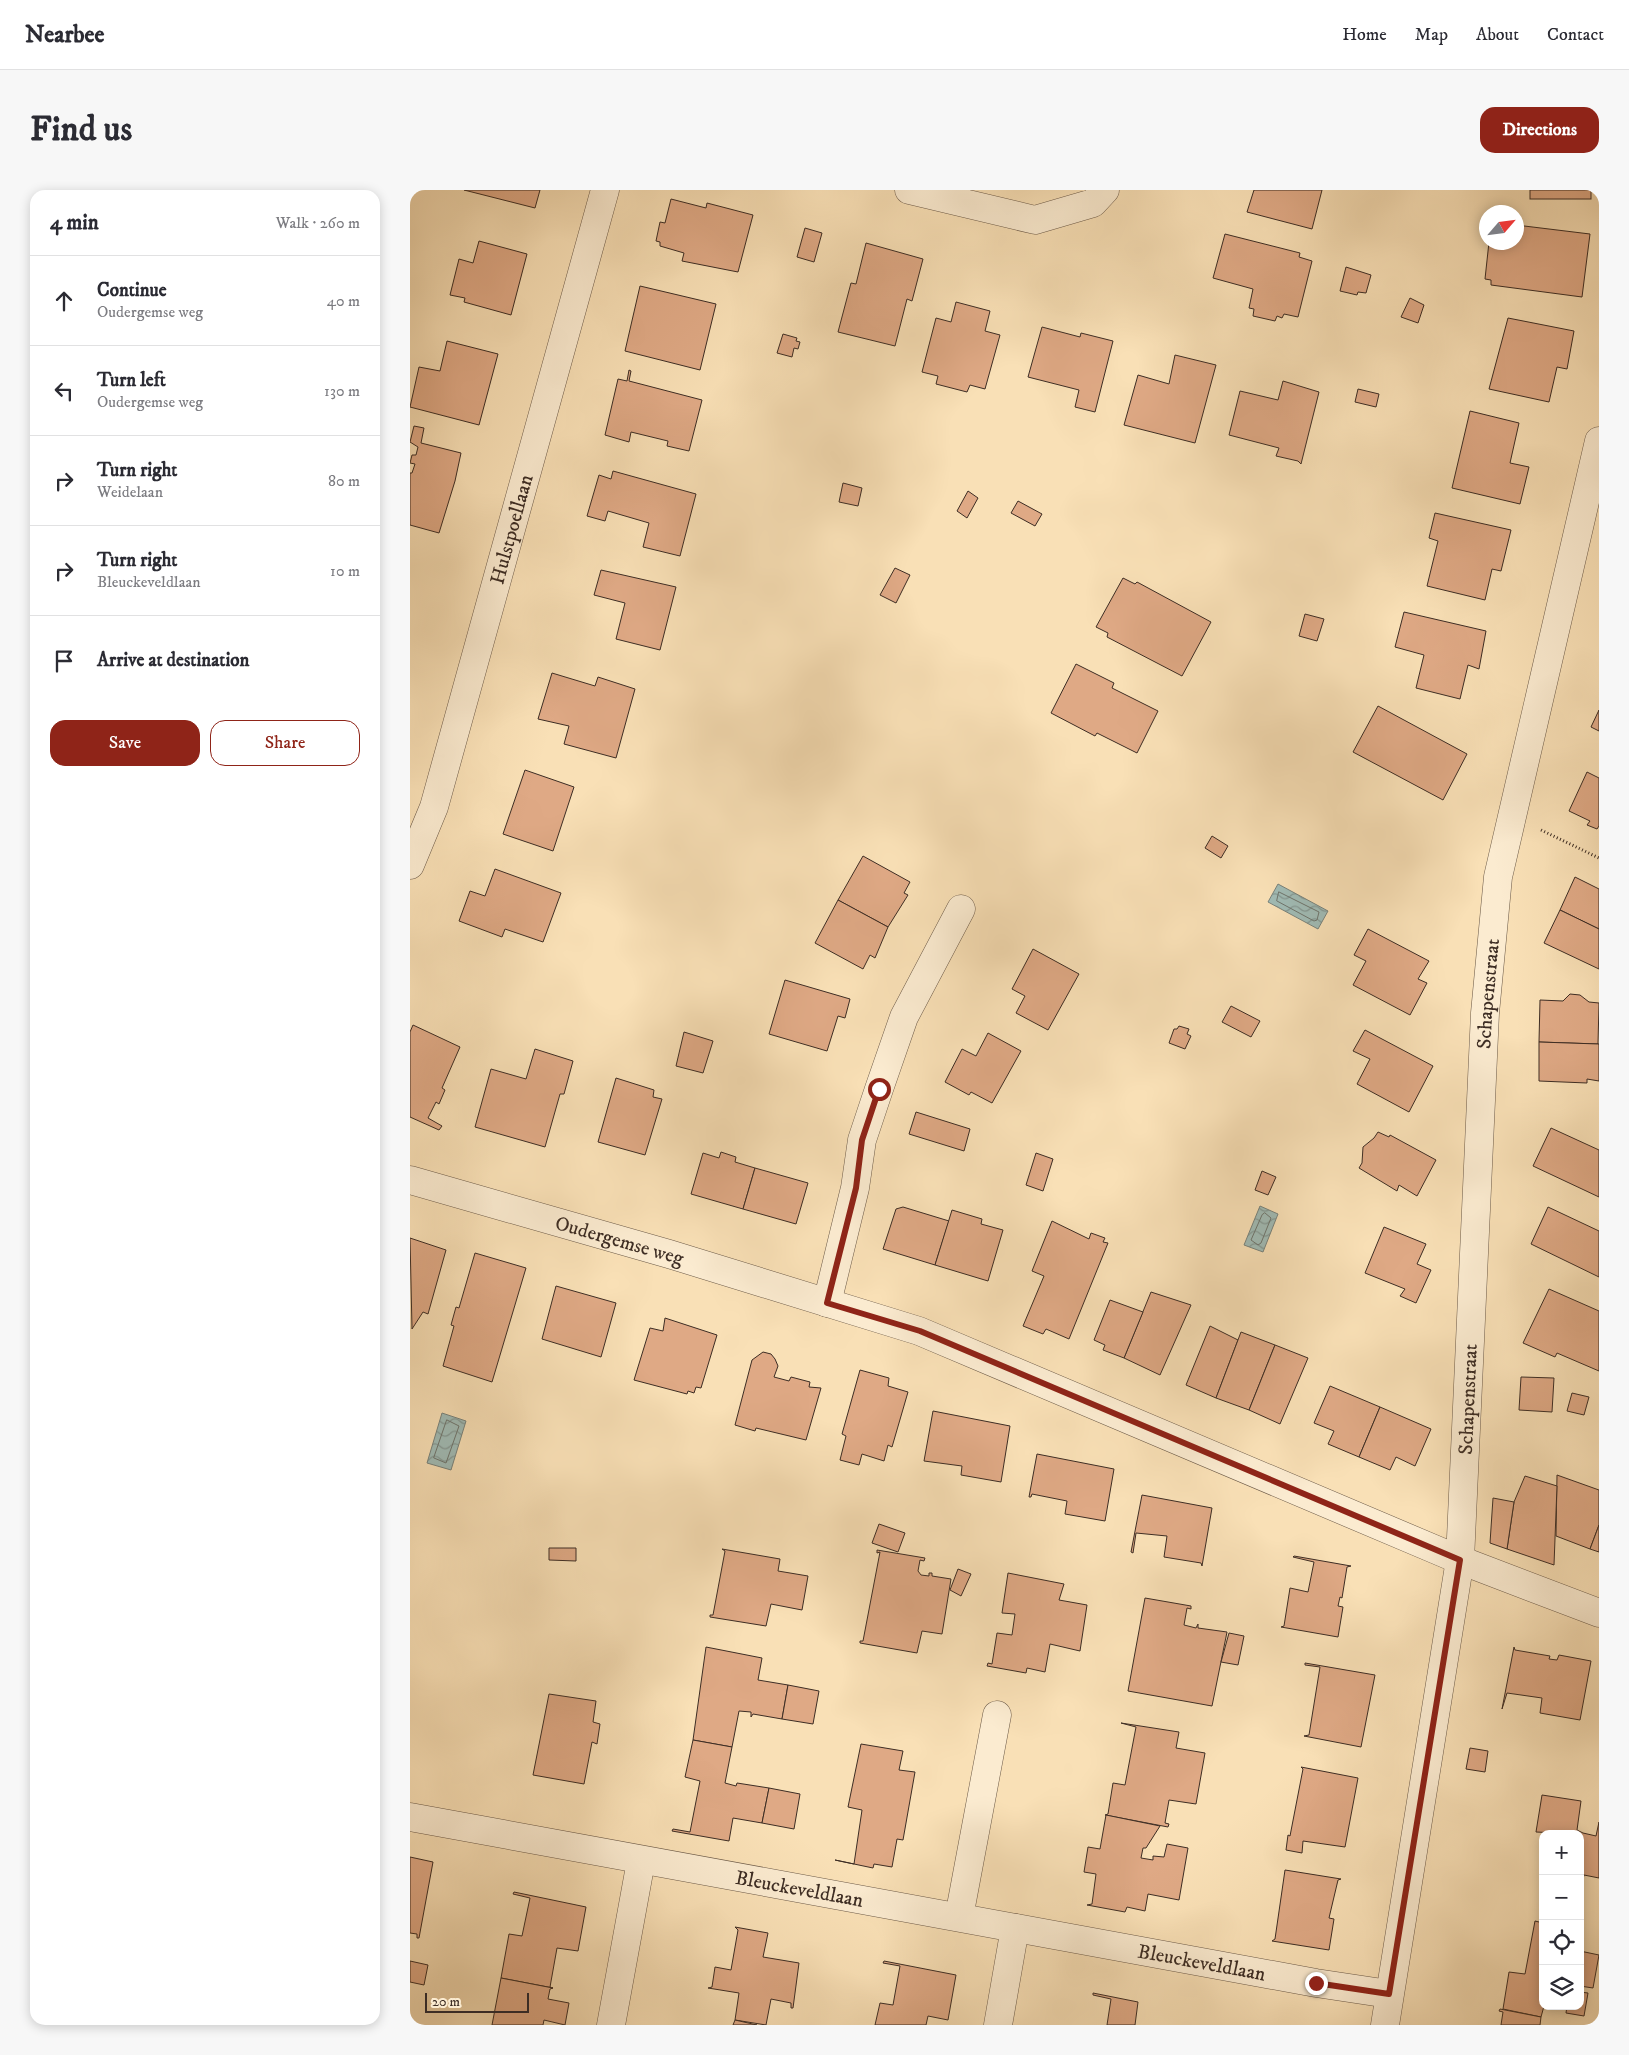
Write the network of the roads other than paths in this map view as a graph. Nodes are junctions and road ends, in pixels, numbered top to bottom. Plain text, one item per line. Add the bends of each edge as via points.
1 (605, 190) edge
2 (909, 190) edge
3 (1105, 190) edge
4 (1599, 441) edge
5 (410, 865) edge
6 (961, 910) dead end
7 (410, 1180) edge
8 (827, 1303) junction
9 (1460, 1560) junction
10 (1599, 1613) edge
11 (997, 1715) dead end
12 (410, 1817) edge
13 (641, 1861) junction
14 (959, 1917) junction
15 (1015, 1928) junction
16 (1389, 1994) junction
17 (610, 2025) edge
18 (998, 2025) edge
19 (1385, 2025) edge

1 - 5 street, Hulstpoellaan via 434,807
2 - 3 street via 1035,220 1094,203
4 - 9 street, Schapenstraat via 1498,877 1485,1013
6 - 8 street via 904,1017 891,1053 862,1140 856,1188
7 - 8 street, Oudergemse weg
8 - 9 street, Oudergemse weg via 920,1331
9 - 10 street, Oudergemse weg
9 - 16 street, Schapenstraat
11 - 14 street
12 - 13 street, Bleuckeveldlaan
13 - 14 street, Bleuckeveldlaan
13 - 17 street
14 - 15 street, Bleuckeveldlaan
15 - 16 street, Bleuckeveldlaan
15 - 18 street
16 - 19 street, Schapenstraat

